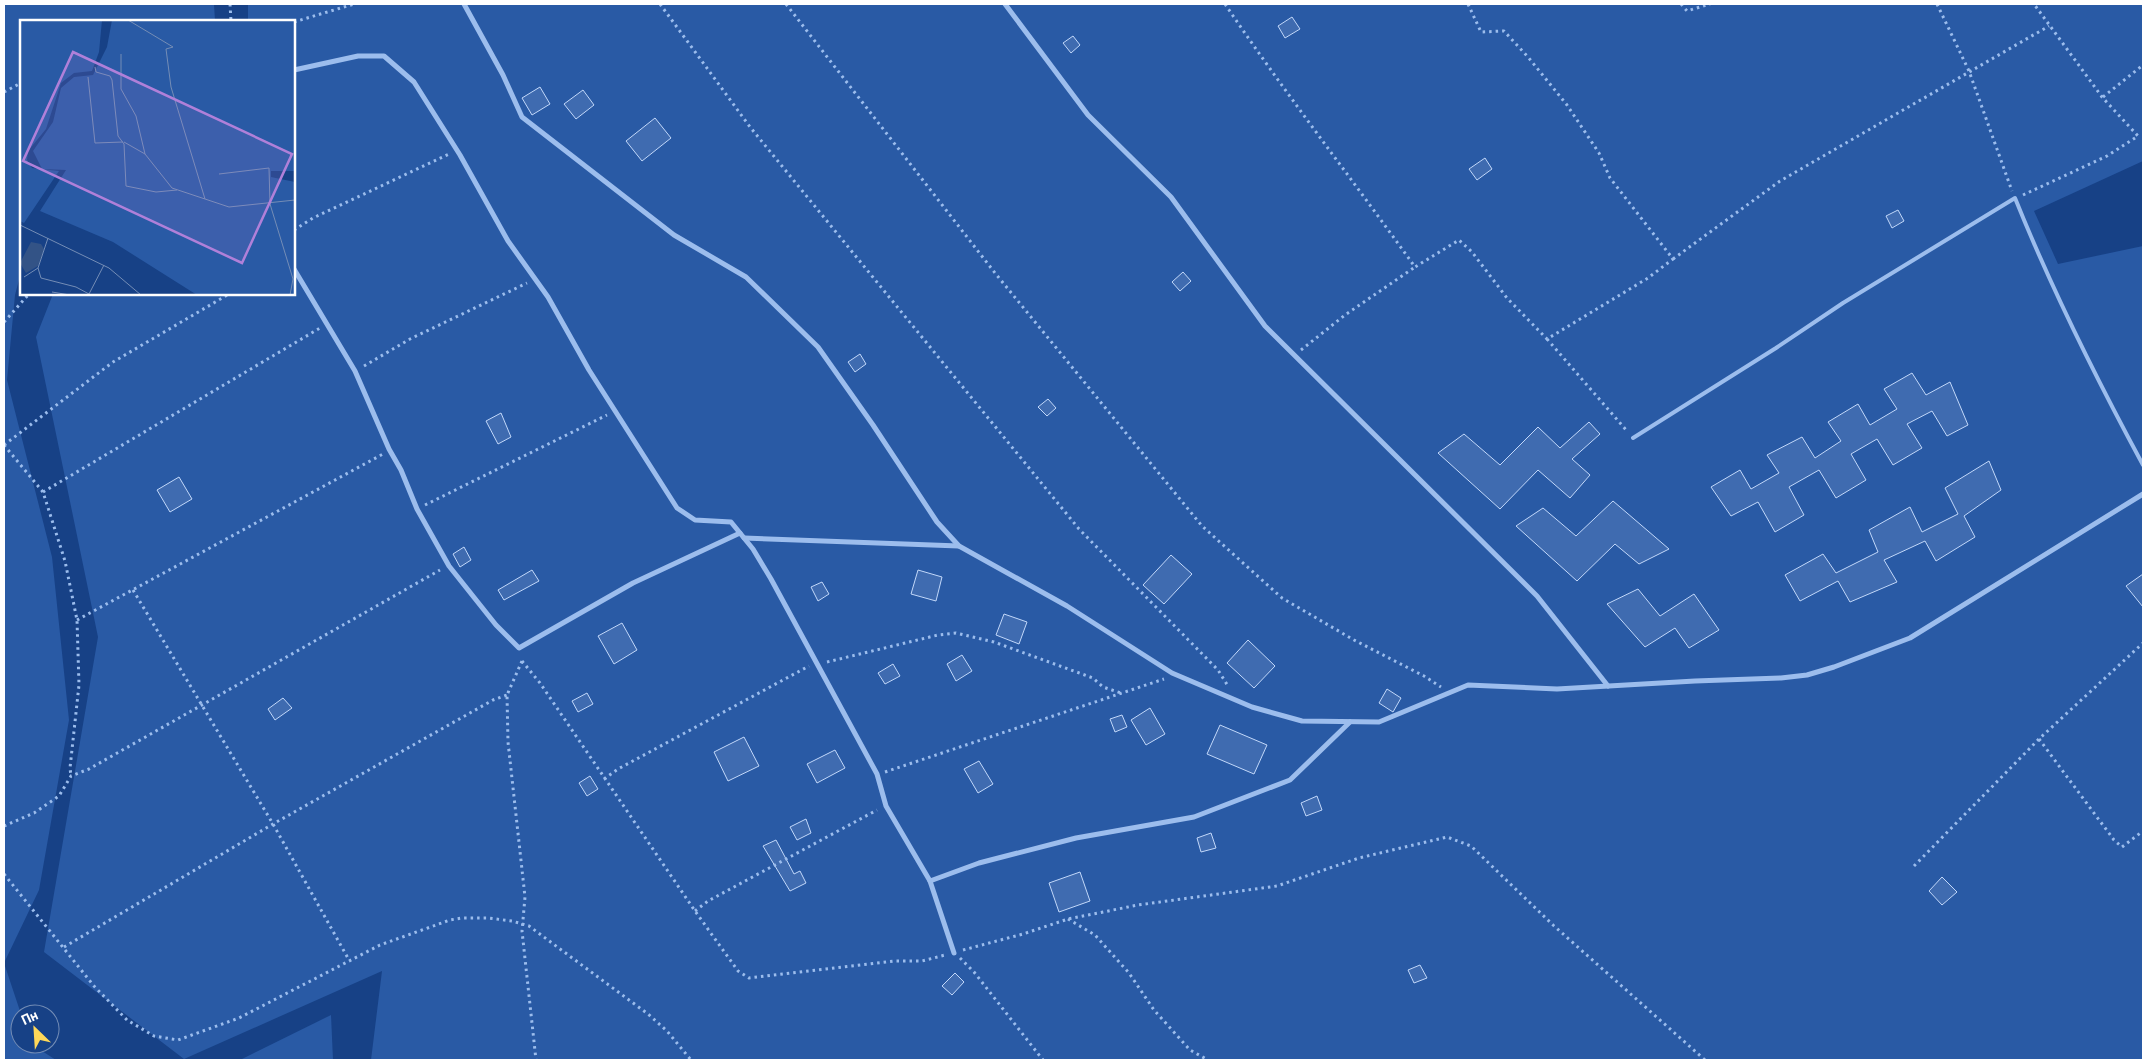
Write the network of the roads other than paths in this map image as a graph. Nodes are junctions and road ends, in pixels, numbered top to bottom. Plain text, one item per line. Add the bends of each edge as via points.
1 (464, 4) edge
2 (1005, 4) edge
3 (295, 70) edge
4 (295, 271) edge
5 (2076, 336) junction
6 (2069, 339) dead end
7 (1633, 438) road end
8 (2143, 465) edge
9 (2143, 494) edge
10 (742, 535) junction
11 (959, 546) junction
12 (1608, 686) junction
13 (1350, 722) junction
14 (930, 881) junction
15 (954, 953) road end

1 - 11 street via 503,75 522,118 674,235 753,283 818,347 937,522
2 - 12 street via 1088,115 1170,197 1265,326 1537,596
3 - 10 street via 358,56 384,56 414,82 508,241 548,297 614,411 677,508 695,520 731,522
4 - 10 street via 355,371 417,509 449,566 496,625 519,648 633,583
5 - 6 lane
5 - 7 lane via 2015,198 1843,303
5 - 8 lane
9 - 12 street via 1910,638 1834,667 1782,678
10 - 11 street
10 - 14 street via 818,662 877,774 886,806
11 - 13 street via 1067,606 1172,673 1252,707 1302,721
12 - 13 street via 1557,689 1468,685 1379,722
13 - 14 street via 1290,780 1194,817 1076,838 979,862
14 - 15 street

